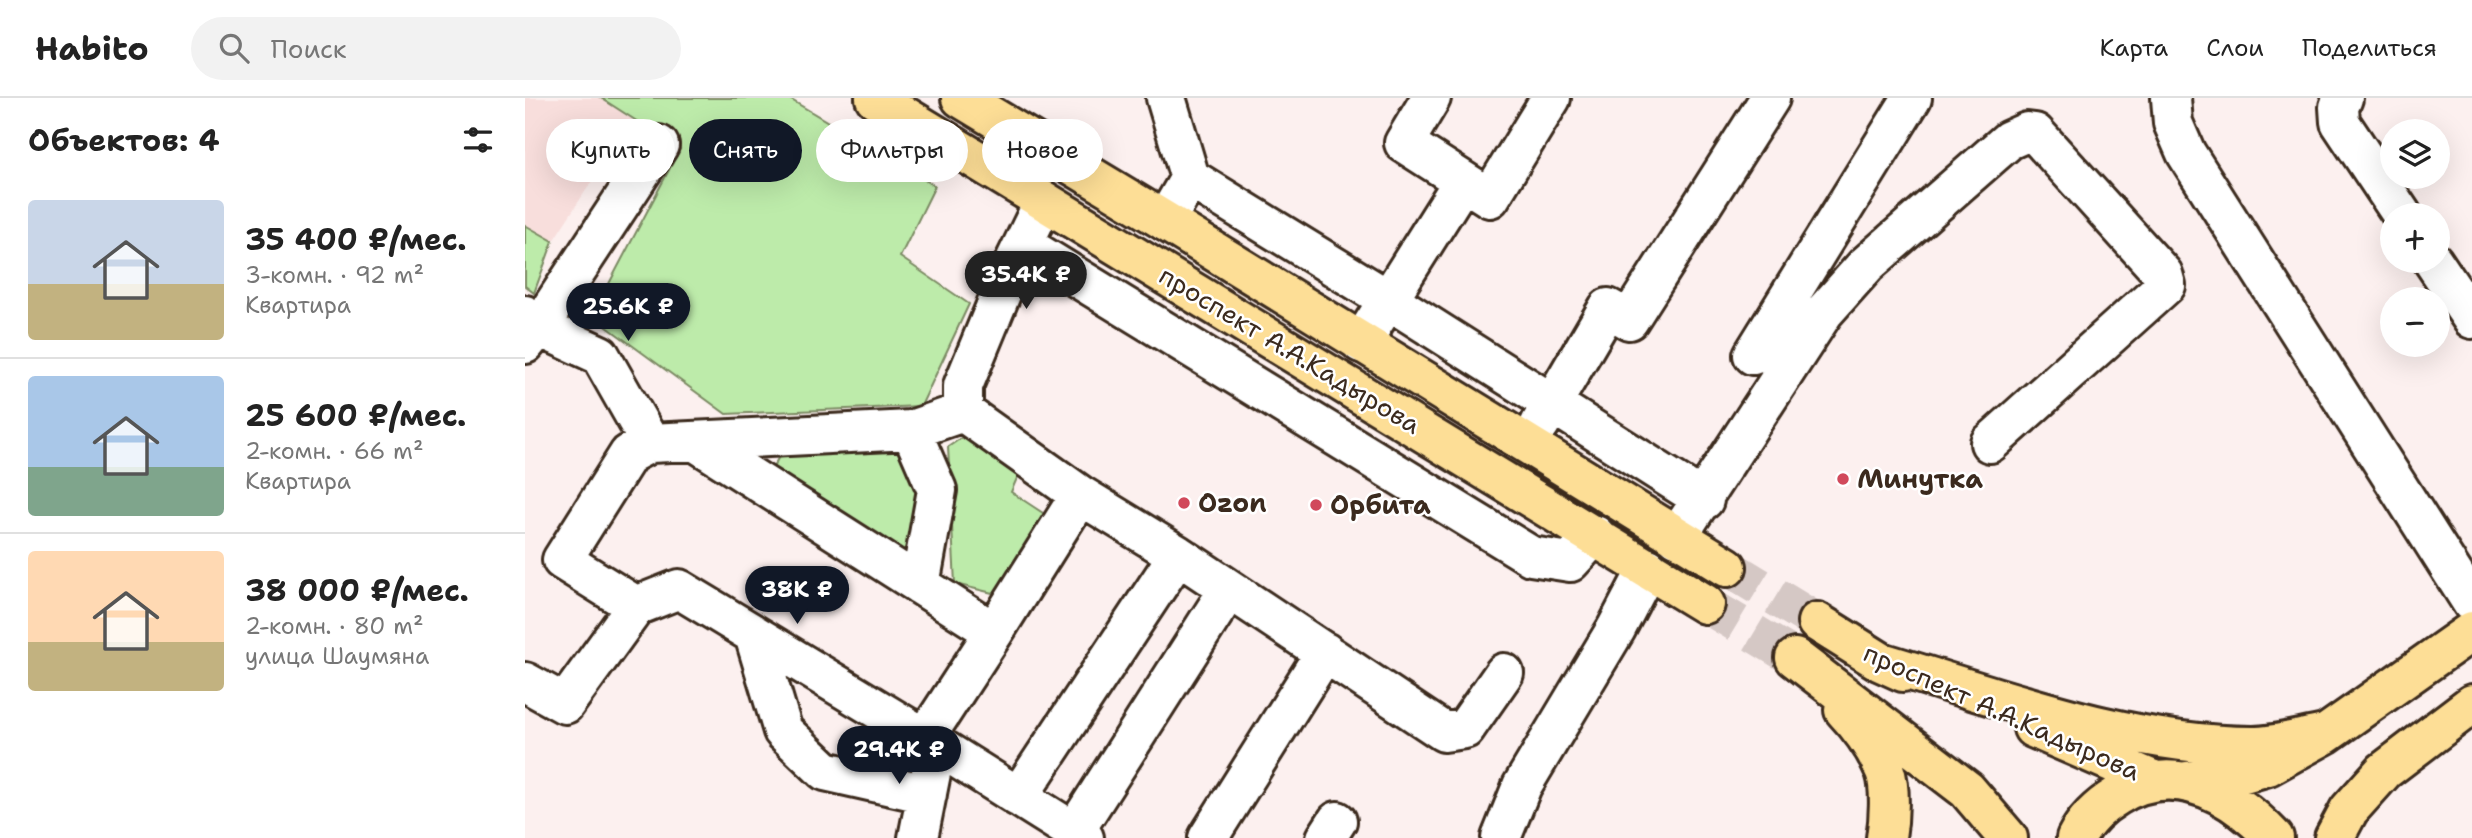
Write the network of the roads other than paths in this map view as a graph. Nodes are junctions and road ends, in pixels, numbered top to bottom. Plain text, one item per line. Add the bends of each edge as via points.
1 (875, 98) edge
2 (961, 98) edge
3 (1166, 98) edge
4 (1431, 98) edge
5 (1551, 98) edge
6 (1770, 98) edge
7 (1912, 98) edge
8 (2171, 98) edge
9 (2343, 98) edge
10 (1189, 178) junction
11 (1463, 181) junction
12 (633, 182) edge
13 (1044, 201) junction
14 (2394, 203) edge
15 (1165, 221) junction
16 (1024, 245) junction
17 (2441, 273) edge
18 (1388, 299) junction
19 (2472, 319) edge
20 (530, 329) edge
21 (1360, 342) junction
22 (1753, 355) dead end
23 (1552, 403) junction
24 (963, 412) junction
25 (911, 430) junction
26 (697, 442) junction
27 (650, 443) junction
28 (1990, 443) dead end
29 (1527, 446) junction
30 (1080, 495) junction
31 (1704, 500) junction
32 (1595, 535) junction
33 (1677, 537) junction
34 (1178, 555) junction
35 (1727, 567) tunnel mouth
36 (1648, 568) junction
37 (920, 585) junction
38 (1229, 589) junction
39 (2472, 603) edge
40 (1705, 604) tunnel mouth
41 (636, 606) junction
42 (1817, 622) tunnel mouth
43 (2472, 631) edge
44 (993, 632) junction
45 (754, 635) junction
46 (1325, 652) junction
47 (1881, 662) junction
48 (1504, 673) dead end
49 (525, 682) edge
50 (2472, 704) edge
51 (2326, 734) junction
52 (931, 742) junction
53 (2169, 780) junction
54 (927, 794) junction
55 (1018, 797) junction
56 (2073, 833) edge
57 (1079, 835) edge
58 (918, 838) edge
59 (1208, 838) edge
60 (1501, 838) edge
61 (1886, 838) edge
62 (2008, 838) edge
63 (2274, 838) edge
64 (2334, 838) edge

1 - 13 main road, проспект А.А.Кадырова
2 - 15 main road, проспект А.А.Кадырова
3 - 10 street
4 - 11 street via 1404,143
5 - 11 street via 1490,198
6 - 23 street via 1629,320 1608,307
7 - 22 street
8 - 39 street via 2173,123 2186,153
9 - 14 street via 2340,122
10 - 15 street
10 - 18 street
11 - 18 street
12 - 20 street
13 - 16 street
13 - 32 main road, проспект А.А.Кадырова
15 - 21 main road, проспект А.А.Кадырова
16 - 24 street via 963,386
16 - 32 street via 1531,556 1570,562
17 - 19 street
18 - 21 street
18 - 23 street
20 - 27 street via 600,355
21 - 29 main road, проспект А.А.Кадырова
23 - 29 street
23 - 31 street
24 - 25 street
24 - 30 street
25 - 26 street
25 - 37 street via 937,490
26 - 27 street
26 - 37 street
27 - 41 street via 629,454 562,560
28 - 31 street via 2166,285 2163,274 2035,133 2009,140 1857,275 1824,312
29 - 33 main road, проспект А.А.Кадырова
30 - 34 street
30 - 44 street
31 - 33 street
32 - 36 main road, проспект А.А.Кадырова
33 - 35 main road, проспект А.А.Кадырова
34 - 38 street
34 - 55 street
36 - 40 main road, проспект А.А.Кадырова
36 - 60 street via 1522,786
37 - 44 street
38 - 46 street
38 - 57 street
41 - 45 street via 679,589
41 - 49 street via 565,704
42 - 47 main road, проспект А.А.Кадырова
43 - 51 main road
44 - 52 street
45 - 52 street
45 - 54 street via 783,731 825,771
46 - 48 street via 1444,732 1465,729
46 - 59 street
47 - 51 main road via 2149,736 2255,746
47 - 53 main road, проспект А.А.Кадырова
50 - 64 main road via 2384,771 2349,810
51 - 53 main road via 2267,766 2237,775
52 - 54 street
52 - 55 street
53 - 56 main road via 2125,790
53 - 63 main road, проспект А.А.Кадырова via 2221,794
54 - 58 street
55 - 57 street
61 - 62 main road via 1885,772 1858,726 1795,658 1967,790

